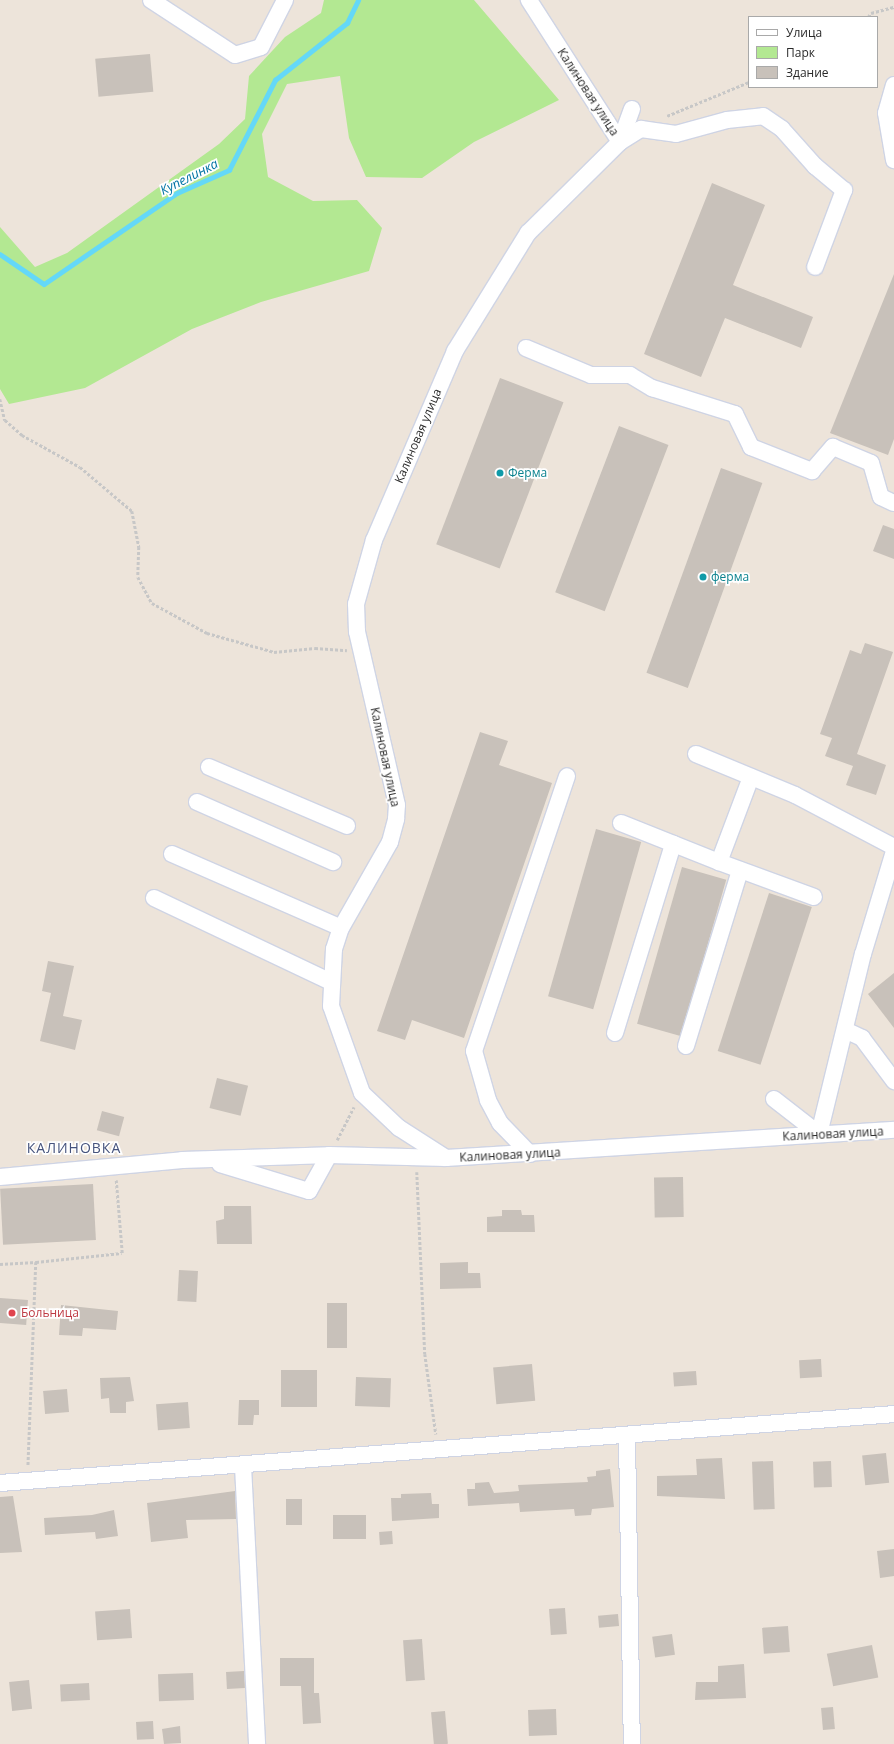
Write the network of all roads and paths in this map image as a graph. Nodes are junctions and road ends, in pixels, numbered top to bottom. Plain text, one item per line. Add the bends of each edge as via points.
1 (151, 0) edge
2 (285, 0) edge
3 (529, 0) edge
4 (894, 7) edge
5 (869, 16) edge
6 (748, 82) edge
7 (894, 85) edge
8 (632, 109) dead end
9 (641, 129) junction
10 (620, 142) junction
11 (894, 160) edge
12 (815, 267) dead end
13 (526, 348) dead end
14 (0, 399) edge
15 (894, 503) edge
16 (362, 652) junction
17 (696, 754) dead end
18 (209, 766) dead end
19 (567, 776) dead end
20 (750, 776) junction
21 (197, 802) dead end
22 (621, 823) dead end
23 (347, 826) dead end
24 (673, 844) junction
25 (894, 847) edge
26 (894, 850) edge
27 (172, 854) dead end
28 (333, 862) dead end
29 (719, 862) junction
30 (740, 870) junction
31 (890, 880) edge
32 (814, 897) dead end
33 (154, 898) dead end
34 (341, 928) junction
35 (331, 982) junction
36 (845, 1030) junction
37 (615, 1033) dead end
38 (686, 1046) dead end
39 (894, 1080) edge
40 (362, 1093) junction
41 (774, 1099) dead end
42 (894, 1130) edge
43 (819, 1134) junction
44 (530, 1154) junction
45 (329, 1155) junction
46 (415, 1156) junction
47 (446, 1158) junction
48 (199, 1159) junction
49 (110, 1176) dead end
50 (0, 1177) edge
51 (36, 1262) junction
52 (0, 1264) edge
53 (894, 1414) edge
54 (627, 1436) junction
55 (438, 1450) junction
56 (243, 1466) junction
57 (28, 1481) junction
58 (0, 1483) edge
59 (257, 1744) edge
60 (632, 1744) edge

1 - 2 street via 235,55 261,48
3 - 10 street, Калиновая улица
4 - 5 path via 871,13
6 - 9 path
7 - 11 street via 886,114
8 - 10 street
9 - 10 street
9 - 12 street via 676,134 727,120 764,116 782,129 816,166 844,190
10 - 16 street, Калиновая улица via 528,233 455,351 362,575 356,604
13 - 15 street via 591,375 630,375 652,388 735,414 751,447 812,471 833,447 871,464 881,497
14 - 16 path via 5,420 22,435 80,467 132,511 139,547 138,577 152,602 207,633 274,652 315,648
16 - 34 street, Калиновая улица via 397,804 396,820 390,842
17 - 20 street
18 - 23 street
19 - 44 street via 474,1051 488,1100 500,1123
20 - 25 street
20 - 29 street
21 - 28 street
22 - 24 street
24 - 29 street
24 - 37 street
26 - 31 street
27 - 34 street
29 - 30 street
30 - 32 street
30 - 38 street
31 - 36 street
33 - 35 street
34 - 35 street, Калиновая улица via 334,949
35 - 40 street, Калиновая улица via 331,1006
36 - 39 street via 862,1038
36 - 43 street
40 - 45 path
40 - 47 street, Калиновая улица via 399,1128
41 - 43 street
42 - 43 street, Калиновая улица
43 - 44 street, Калиновая улица
44 - 47 street, Калиновая улица
45 - 46 street
45 - 48 street
45 - 48 street via 310,1190 265,1175
46 - 47 street
46 - 55 path via 425,1354
48 - 50 street
49 - 51 path via 116,1176 122,1253
51 - 52 path
51 - 57 path via 27,1408
53 - 54 street
54 - 55 street
54 - 60 street
55 - 56 street
56 - 57 street
56 - 59 street
57 - 58 street

